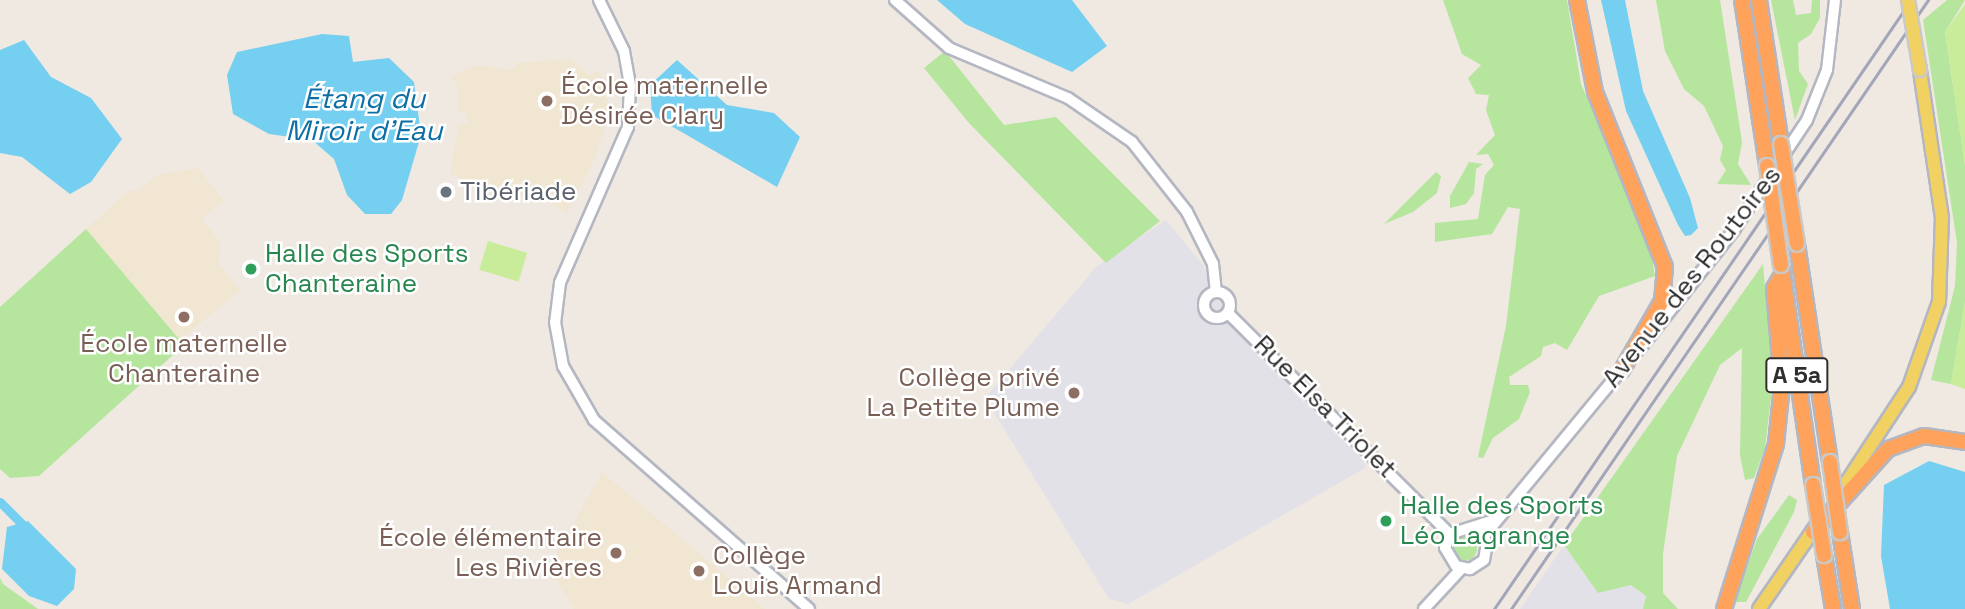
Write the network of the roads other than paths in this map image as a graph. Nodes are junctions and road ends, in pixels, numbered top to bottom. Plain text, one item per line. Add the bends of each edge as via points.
1 (599, 0) edge
2 (895, 0) edge
3 (1577, 0) edge
4 (1742, 0) edge
5 (1759, 0) edge
6 (1908, 0) edge
7 (1835, 3) edge
8 (1782, 269) junction
9 (1216, 291) junction
10 (1228, 313) junction
11 (1622, 370) junction
12 (1965, 442) edge
13 (1479, 532) junction
14 (1812, 532) junction
15 (1450, 534) junction
16 (1451, 562) junction
17 (1461, 568) junction
18 (1446, 582) junction
19 (1849, 591) junction
20 (809, 609) edge
21 (1424, 609) edge
22 (1724, 609) edge
23 (1759, 609) edge
24 (1833, 609) edge
25 (1852, 609) edge
26 (1860, 609) edge

1 - 20 street via 626,61 628,127 560,283 555,322 563,366 594,420
2 - 9 street via 949,48 1079,104 1132,142 1187,212 1213,264
3 - 11 highway via 1595,92 1665,267 1662,301
4 - 8 highway, A 5a, bridge
5 - 19 highway, A 5a, bridge
6 - 14 main road, bridge via 1943,236 1934,320 1917,373 1895,413
7 - 11 street, Avenue des Routoires via 1826,70 1793,145 1734,230
8 - 22 highway via 1774,288 1782,385 1776,444
8 - 24 highway, A 5a, bridge
9 - 10 street via 1228,296
9 - 10 street via 1205,298 1205,312 1216,318
10 - 15 street, Rue Elsa Triolet
11 - 13 street, Avenue des Routoires
12 - 14 highway via 1924,436 1888,449
13 - 15 street, Avenue des Routoires via 1461,527
13 - 17 street via 1484,560
14 - 23 main road
15 - 16 street via 1445,548
16 - 17 street
16 - 18 street
17 - 18 street
18 - 21 street
19 - 25 highway, A 5a
19 - 26 highway

